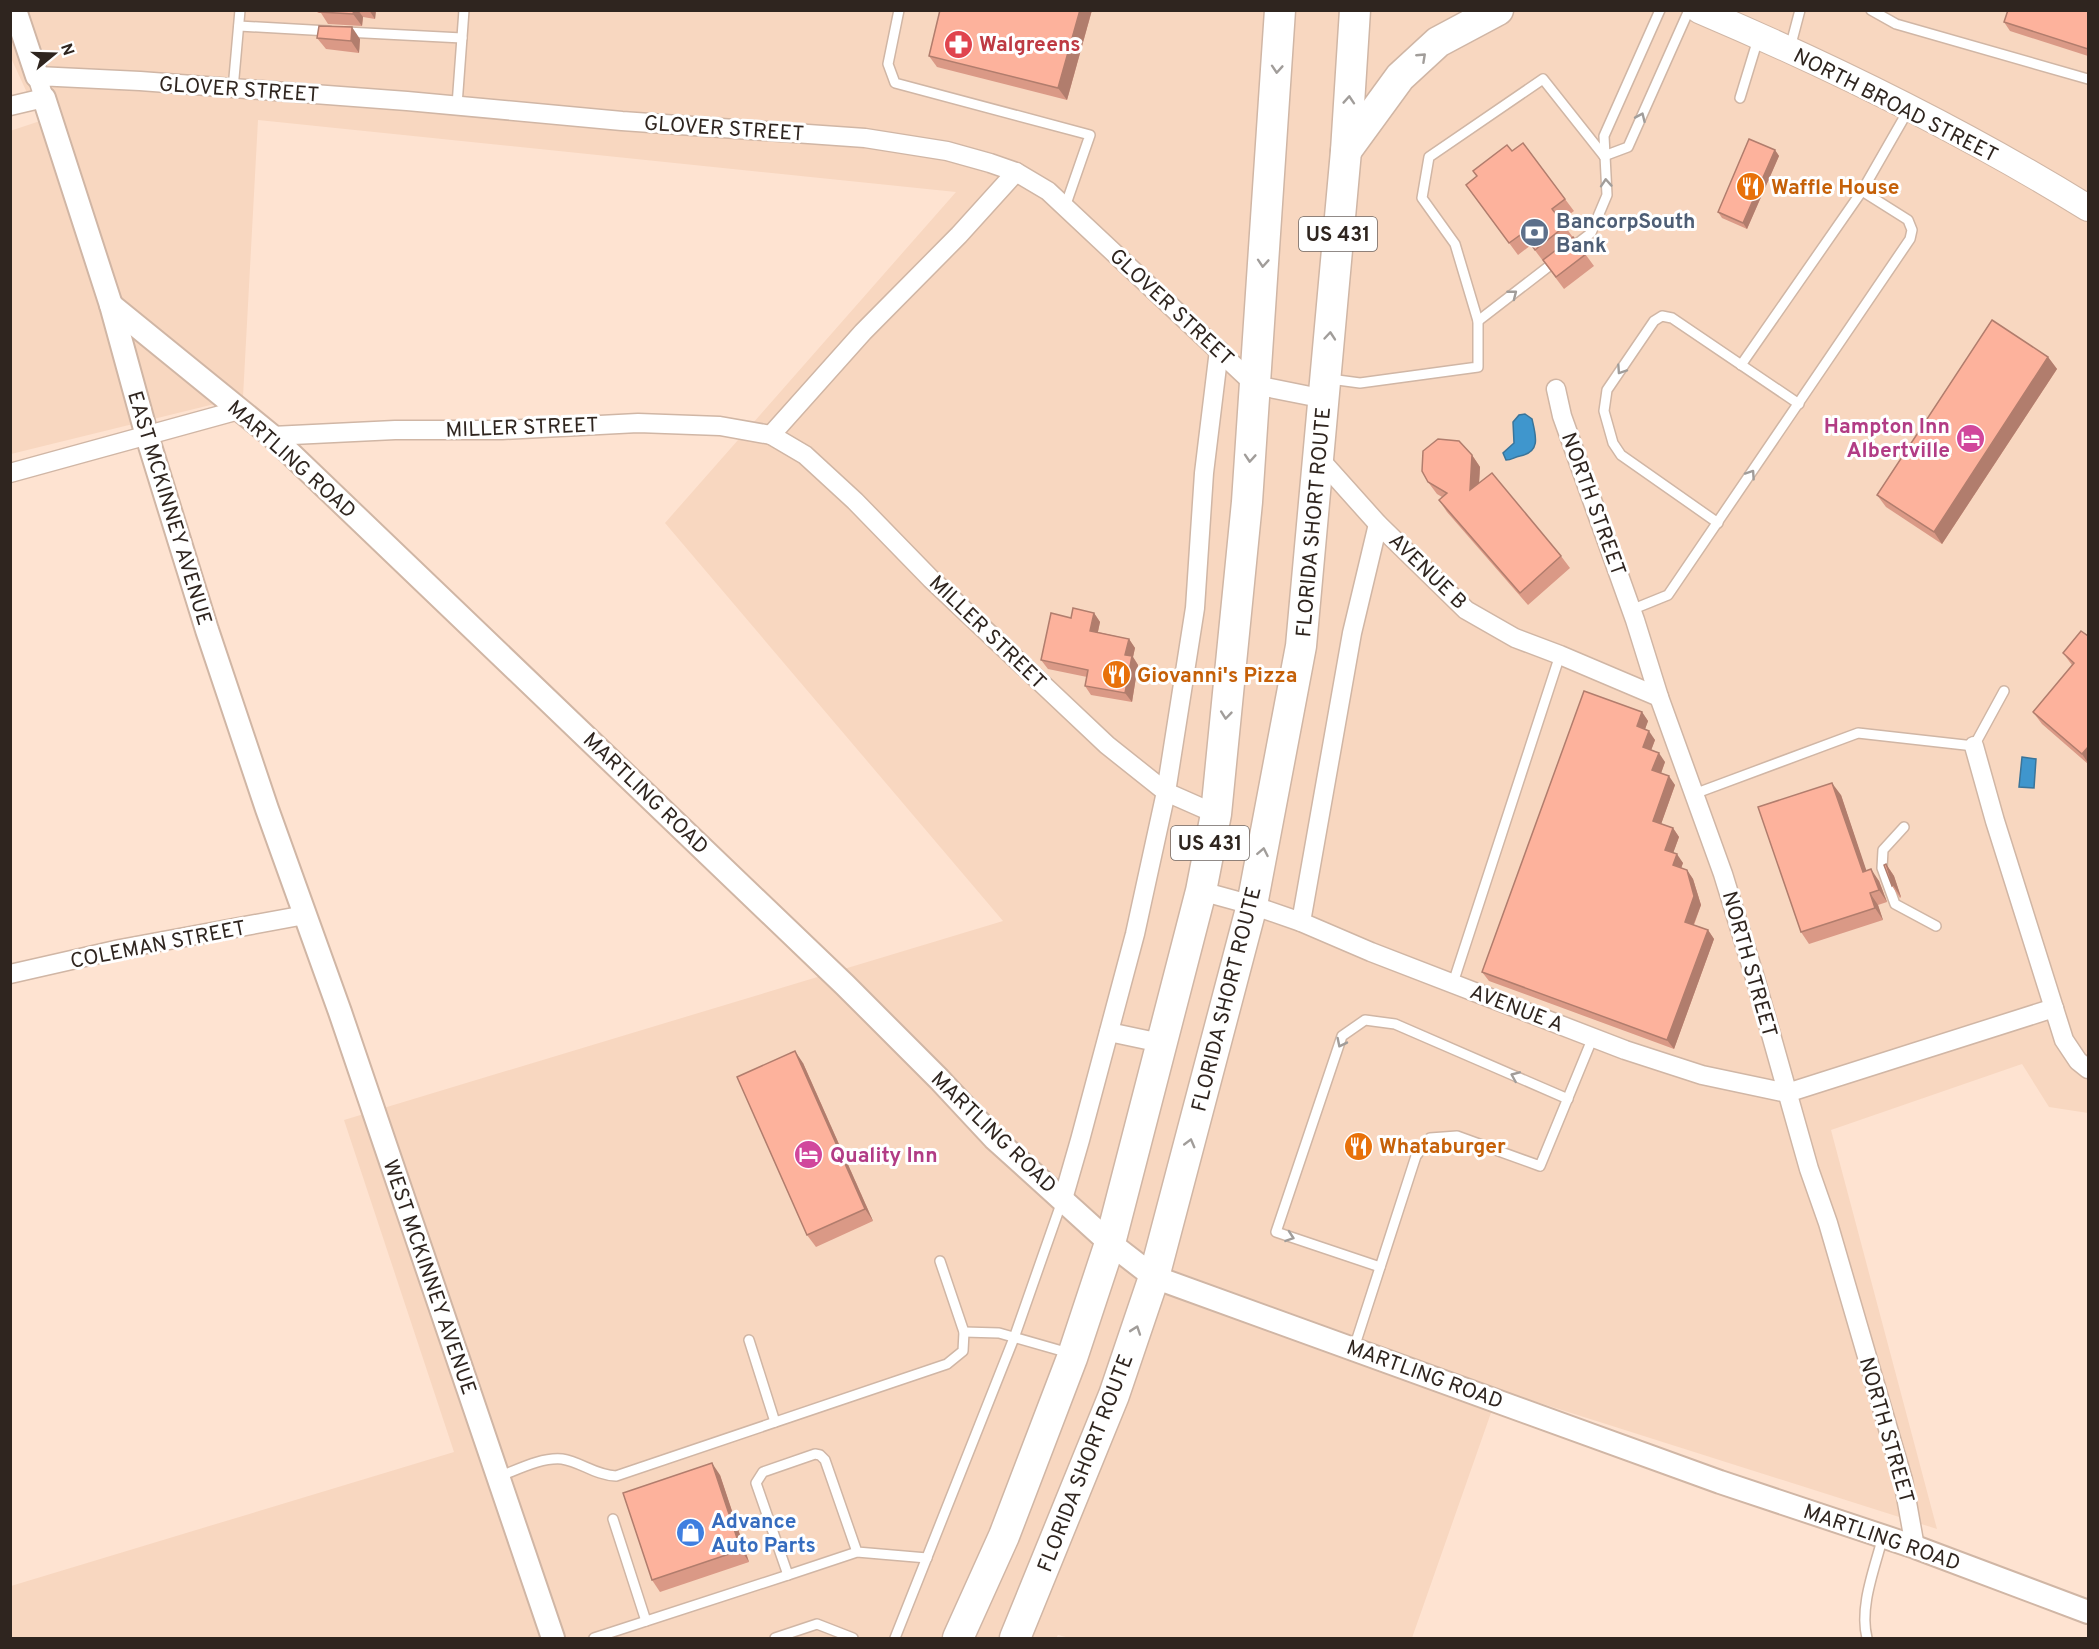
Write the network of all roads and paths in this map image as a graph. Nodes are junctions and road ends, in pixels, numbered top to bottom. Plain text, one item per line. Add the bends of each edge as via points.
1 (15, 10) edge
2 (240, 10) edge
3 (464, 10) edge
4 (899, 10) edge
5 (1280, 10) edge
6 (1355, 10) edge
7 (1498, 10) edge
8 (1660, 10) edge
9 (1689, 10) edge
10 (1699, 10) edge
11 (1800, 10) edge
12 (1871, 10) edge
13 (238, 26) junction
14 (1759, 36) junction
15 (462, 38) junction
16 (1789, 50) junction
17 (37, 76) junction
18 (2088, 79) edge
19 (233, 89) junction
20 (1740, 98) dead end
21 (44, 99) junction
22 (457, 105) junction
23 (10, 106) edge
24 (1909, 109) junction
25 (1346, 151) junction
26 (1604, 156) junction
27 (1016, 172) junction
28 (1862, 190) junction
29 (1065, 207) junction
30 (2088, 208) edge
31 (111, 305) junction
32 (1478, 321) junction
33 (1219, 350) junction
34 (1741, 365) junction
35 (1255, 385) junction
36 (1325, 389) junction
37 (1556, 389) dead end
38 (1799, 404) junction
39 (239, 410) junction
40 (771, 435) junction
41 (147, 436) junction
42 (272, 436) junction
43 (1318, 457) junction
44 (10, 473) edge
45 (1718, 523) junction
46 (1378, 524) junction
47 (1631, 609) junction
48 (1560, 655) junction
49 (2004, 691) dead end
50 (1659, 697) junction
51 (1974, 746) junction
52 (1166, 792) junction
53 (1694, 794) junction
54 (1216, 814) junction
55 (1904, 827) dead end
56 (1201, 891) junction
57 (1252, 905) junction
58 (305, 915) junction
59 (1301, 922) junction
60 (1936, 926) dead end
61 (10, 974) edge
62 (1453, 983) junction
63 (2054, 1008) junction
64 (1109, 1032) junction
65 (1593, 1037) junction
66 (1161, 1043) junction
67 (2088, 1069) edge
68 (1787, 1093) junction
69 (1568, 1099) junction
70 (1063, 1199) junction
71 (1110, 1243) junction
72 (940, 1261) dead end
73 (1380, 1267) junction
74 (1154, 1277) junction
75 (963, 1332) junction
76 (1014, 1338) junction
77 (749, 1340) dead end
78 (1354, 1348) junction
79 (1073, 1354) junction
80 (775, 1422) junction
81 (498, 1477) junction
82 (613, 1519) dead end
83 (1883, 1536) junction
84 (1915, 1547) junction
85 (857, 1552) junction
86 (927, 1558) junction
87 (788, 1575) junction
88 (2088, 1612) edge
89 (646, 1621) junction
90 (553, 1638) edge
91 (594, 1638) edge
92 (775, 1638) edge
93 (853, 1638) edge
94 (894, 1638) edge
95 (958, 1638) edge
96 (1015, 1638) edge
97 (1867, 1638) edge

1 - 17 street
2 - 13 lane
3 - 15 lane
4 - 29 lane via 888,64 895,83 1090,135
5 -> 35 highway, US 431
25 -> 6 highway, FLORIDA SHORT ROUTE / US 431
25 -> 7 highway via 1400,77 1438,42
8 - 26 lane via 1604,136
26 -> 9 lane via 1628,147
10 - 14 main road, NORTH BROAD STREET
11 - 16 lane
12 - 18 lane via 1896,24
13 - 15 lane
13 - 19 lane
14 - 16 main road, NORTH BROAD STREET
14 - 20 lane
15 - 22 lane
16 - 24 main road, NORTH BROAD STREET
17 - 19 street, GLOVER STREET
17 - 21 street
19 - 22 street, GLOVER STREET
21 - 23 street
21 - 31 street, EAST MCKINNEY AVENUE
22 - 27 street, GLOVER STREET via 865,138 947,151
24 - 28 lane
24 - 30 main road, NORTH BROAD STREET
36 -> 25 highway, FLORIDA SHORT ROUTE / US 431
32 -> 26 lane via 1591,233 1606,195
26 - 32 lane via 1543,80 1429,157 1422,198 1455,244
27 - 29 street, GLOVER STREET
27 - 40 street
28 - 34 lane
28 - 38 lane via 1908,220 1910,239
29 - 33 street, GLOVER STREET
31 - 39 street, MARTLING ROAD
31 - 41 street, EAST MCKINNEY AVENUE
32 - 36 lane via 1478,367
33 - 35 street, GLOVER STREET
33 - 52 street via 1204,473 1195,608
34 - 38 lane
34 -> 45 lane via 1672,318 1662,316 1654,321 1607,390 1604,411 1613,443 1621,455
35 - 36 street
35 -> 54 highway, US 431
36 - 43 highway, FLORIDA SHORT ROUTE / US 431
37 - 47 street, NORTH STREET via 1562,416
45 -> 38 lane
39 - 41 street
39 - 42 street, MARTLING ROAD
40 - 42 street, MILLER STREET via 720,426 638,423
40 - 52 street, MILLER STREET via 804,455 847,493 1068,709
41 - 44 street
41 - 58 street, EAST MCKINNEY AVENUE via 207,630
42 - 70 street, MARTLING ROAD via 845,985 994,1138
43 - 46 street, AVENUE B
57 -> 43 highway, FLORIDA SHORT ROUTE / US 431 via 1301,646
45 - 47 lane via 1668,595
46 - 48 street, AVENUE B via 1466,610 1515,638
46 - 59 street via 1352,633
47 - 50 street, NORTH STREET
48 - 50 street, AVENUE B
48 - 62 lane
49 - 51 lane
50 - 53 street, NORTH STREET
51 - 53 lane via 1857,734
51 - 63 street
52 - 54 street, MILLER STREET
52 - 64 street
53 - 68 street, NORTH STREET via 1723,874
54 - 56 highway, US 431
55 - 60 lane via 1883,850 1882,868 1895,904
56 - 57 street, AVENUE A
56 - 66 highway, US 431
57 - 59 street, AVENUE A
74 -> 57 highway, FLORIDA SHORT ROUTE / US 431
58 - 61 street, COLEMAN STREET
58 - 81 street, WEST MCKINNEY AVENUE
59 - 62 street, AVENUE A
62 - 65 street, AVENUE A
63 - 67 street via 2064,1040
63 - 68 street
64 - 66 street
64 - 70 street
65 - 68 street, AVENUE A via 1702,1075
65 - 69 lane
66 - 71 highway, US 431
68 - 84 street, NORTH STREET via 1903,1480
69 - 73 lane via 1540,1166 1457,1136 1430,1138 1416,1156
69 -> 73 lane via 1395,1024 1365,1020 1342,1036 1276,1232
70 - 71 street, MARTLING ROAD
70 - 76 lane
71 - 74 street, MARTLING ROAD
71 - 79 highway, US 431
72 - 75 lane
73 - 78 lane
74 - 78 street, MARTLING ROAD
96 -> 74 highway, FLORIDA SHORT ROUTE / US 431 via 1114,1395
75 - 76 lane
75 - 80 lane via 963,1351 947,1364
76 - 79 lane
76 - 86 lane
77 - 80 lane
78 - 83 street, MARTLING ROAD via 1720,1482
79 - 95 highway, US 431 via 1004,1536
80 - 81 lane via 616,1476 561,1459
81 - 90 street, WEST MCKINNEY AVENUE
82 - 89 lane
83 - 84 street, MARTLING ROAD
83 - 97 lane via 1867,1601
84 - 88 street, MARTLING ROAD
85 - 86 lane
85 - 87 lane
85 - 87 lane via 825,1460 815,1454 763,1472 756,1483
86 - 94 lane
87 - 89 lane
89 - 91 lane
92 - 93 lane via 817,1624

